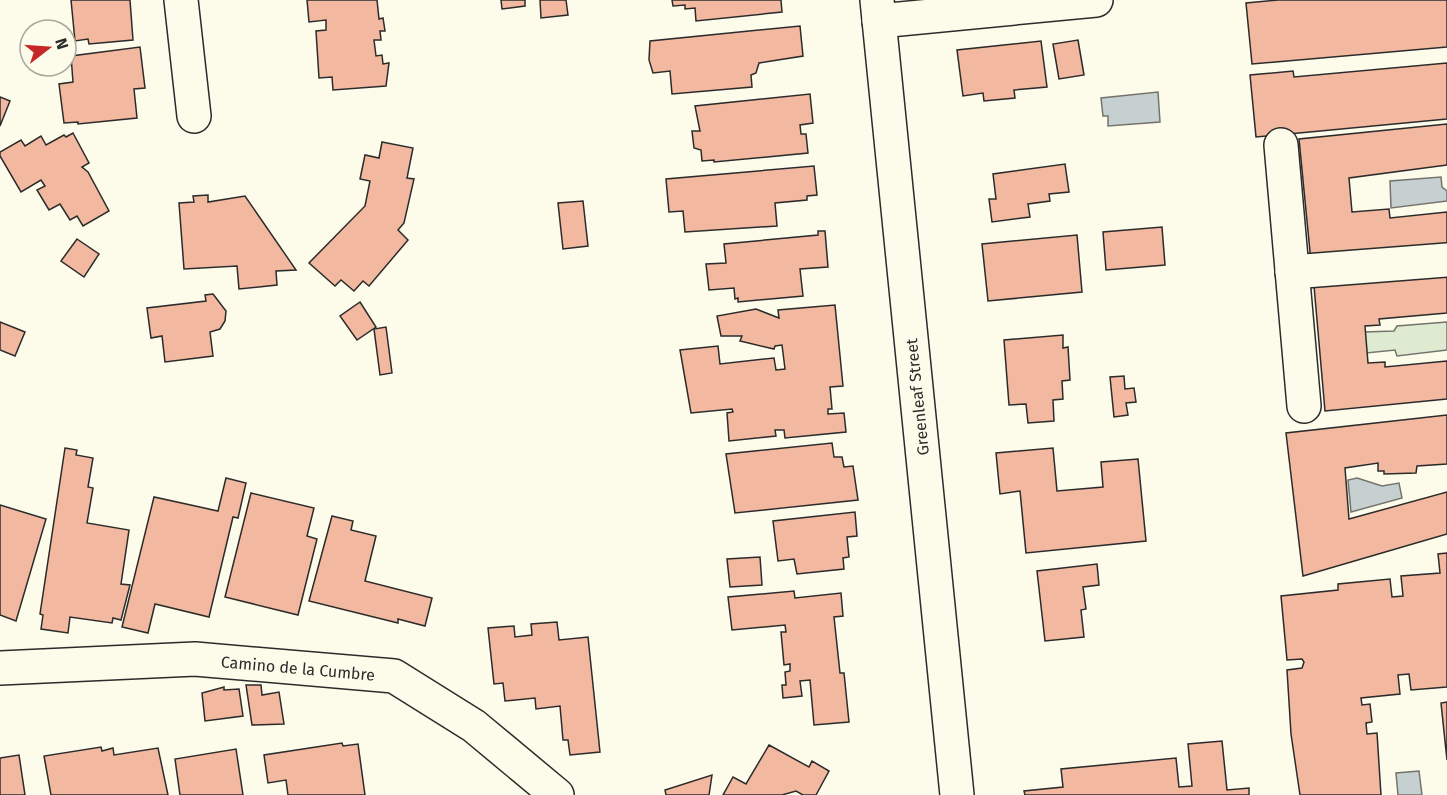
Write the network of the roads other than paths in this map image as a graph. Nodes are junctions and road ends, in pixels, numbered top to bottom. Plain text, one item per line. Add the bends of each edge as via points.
1 (182, 0) edge
2 (1096, 0) edge
3 (878, 10) edge
4 (194, 116) dead end
5 (1281, 145) dead end
6 (1447, 260) edge
7 (1292, 272) junction
8 (1304, 406) dead end
9 (0, 668) edge
10 (557, 795) edge
11 (957, 795) edge

1 - 4 street
2 - 3 street
3 - 11 street, Greenleaf Street
5 - 7 street
6 - 7 street
7 - 8 street
9 - 10 street, Camino de la Cumbre via 195,659 394,676 474,726

